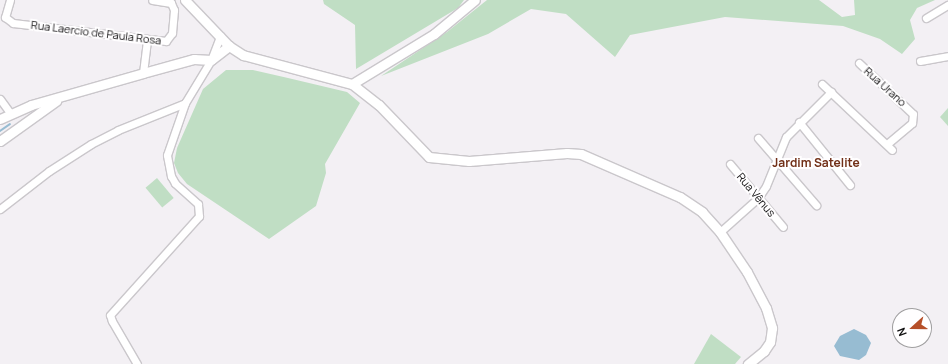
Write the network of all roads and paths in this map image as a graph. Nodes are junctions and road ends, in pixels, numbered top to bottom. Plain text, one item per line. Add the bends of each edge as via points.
1 (10, 0) edge
2 (152, 0) edge
3 (185, 0) edge
4 (475, 0) edge
5 (948, 4) edge
6 (926, 18) dead end
7 (220, 36) junction
8 (147, 39) junction
9 (229, 46) junction
10 (948, 56) edge
11 (211, 60) junction
12 (920, 61) dead end
13 (859, 63) dead end
14 (143, 73) junction
15 (352, 84) junction
16 (822, 84) dead end
17 (831, 92) junction
18 (60, 98) junction
19 (0, 99) edge
20 (186, 103) junction
21 (10, 113) junction
22 (0, 119) edge
23 (799, 122) junction
24 (16, 129) junction
25 (758, 138) dead end
26 (0, 141) edge
27 (886, 144) junction
28 (892, 150) dead end
29 (777, 160) junction
30 (730, 164) dead end
31 (850, 185) dead end
32 (758, 198) junction
33 (816, 204) dead end
34 (0, 209) edge
35 (783, 226) dead end
36 (720, 232) junction
37 (137, 364) edge
38 (748, 364) edge

1 - 8 street, Rua Laercio de Paula Rosa via 5,13 8,21
2 - 8 street, Rua Laercio de Paula Rosa via 171,3 174,10 170,39 164,42
3 - 7 street
4 - 15 street via 434,34
5 - 6 street
7 - 9 street
7 - 11 street
8 - 14 street
9 - 11 street
9 - 15 street via 252,59
10 - 12 street
11 - 14 street via 194,59
11 - 20 street
13 - 27 street, Rua Urano via 913,114 912,124
14 - 18 street
15 - 36 street via 379,105 429,157 469,161 581,154 680,197 702,212
16 - 17 street
17 - 23 street
17 - 27 street
18 - 21 street
18 - 24 street
19 - 21 street
20 - 34 street via 118,130 91,144 49,171
20 - 37 street via 169,146 168,166 175,183 200,208 199,216 110,315
21 - 22 street
21 - 24 street via 19,121
23 - 29 street via 786,137
23 - 31 street
24 - 26 street
25 - 29 street
27 - 28 street
29 - 32 street
29 - 33 street
30 - 32 street, Rua Vênus
32 - 35 street, Rua Vênus
32 - 36 street
36 - 38 street via 758,290 771,324 772,337 768,346

